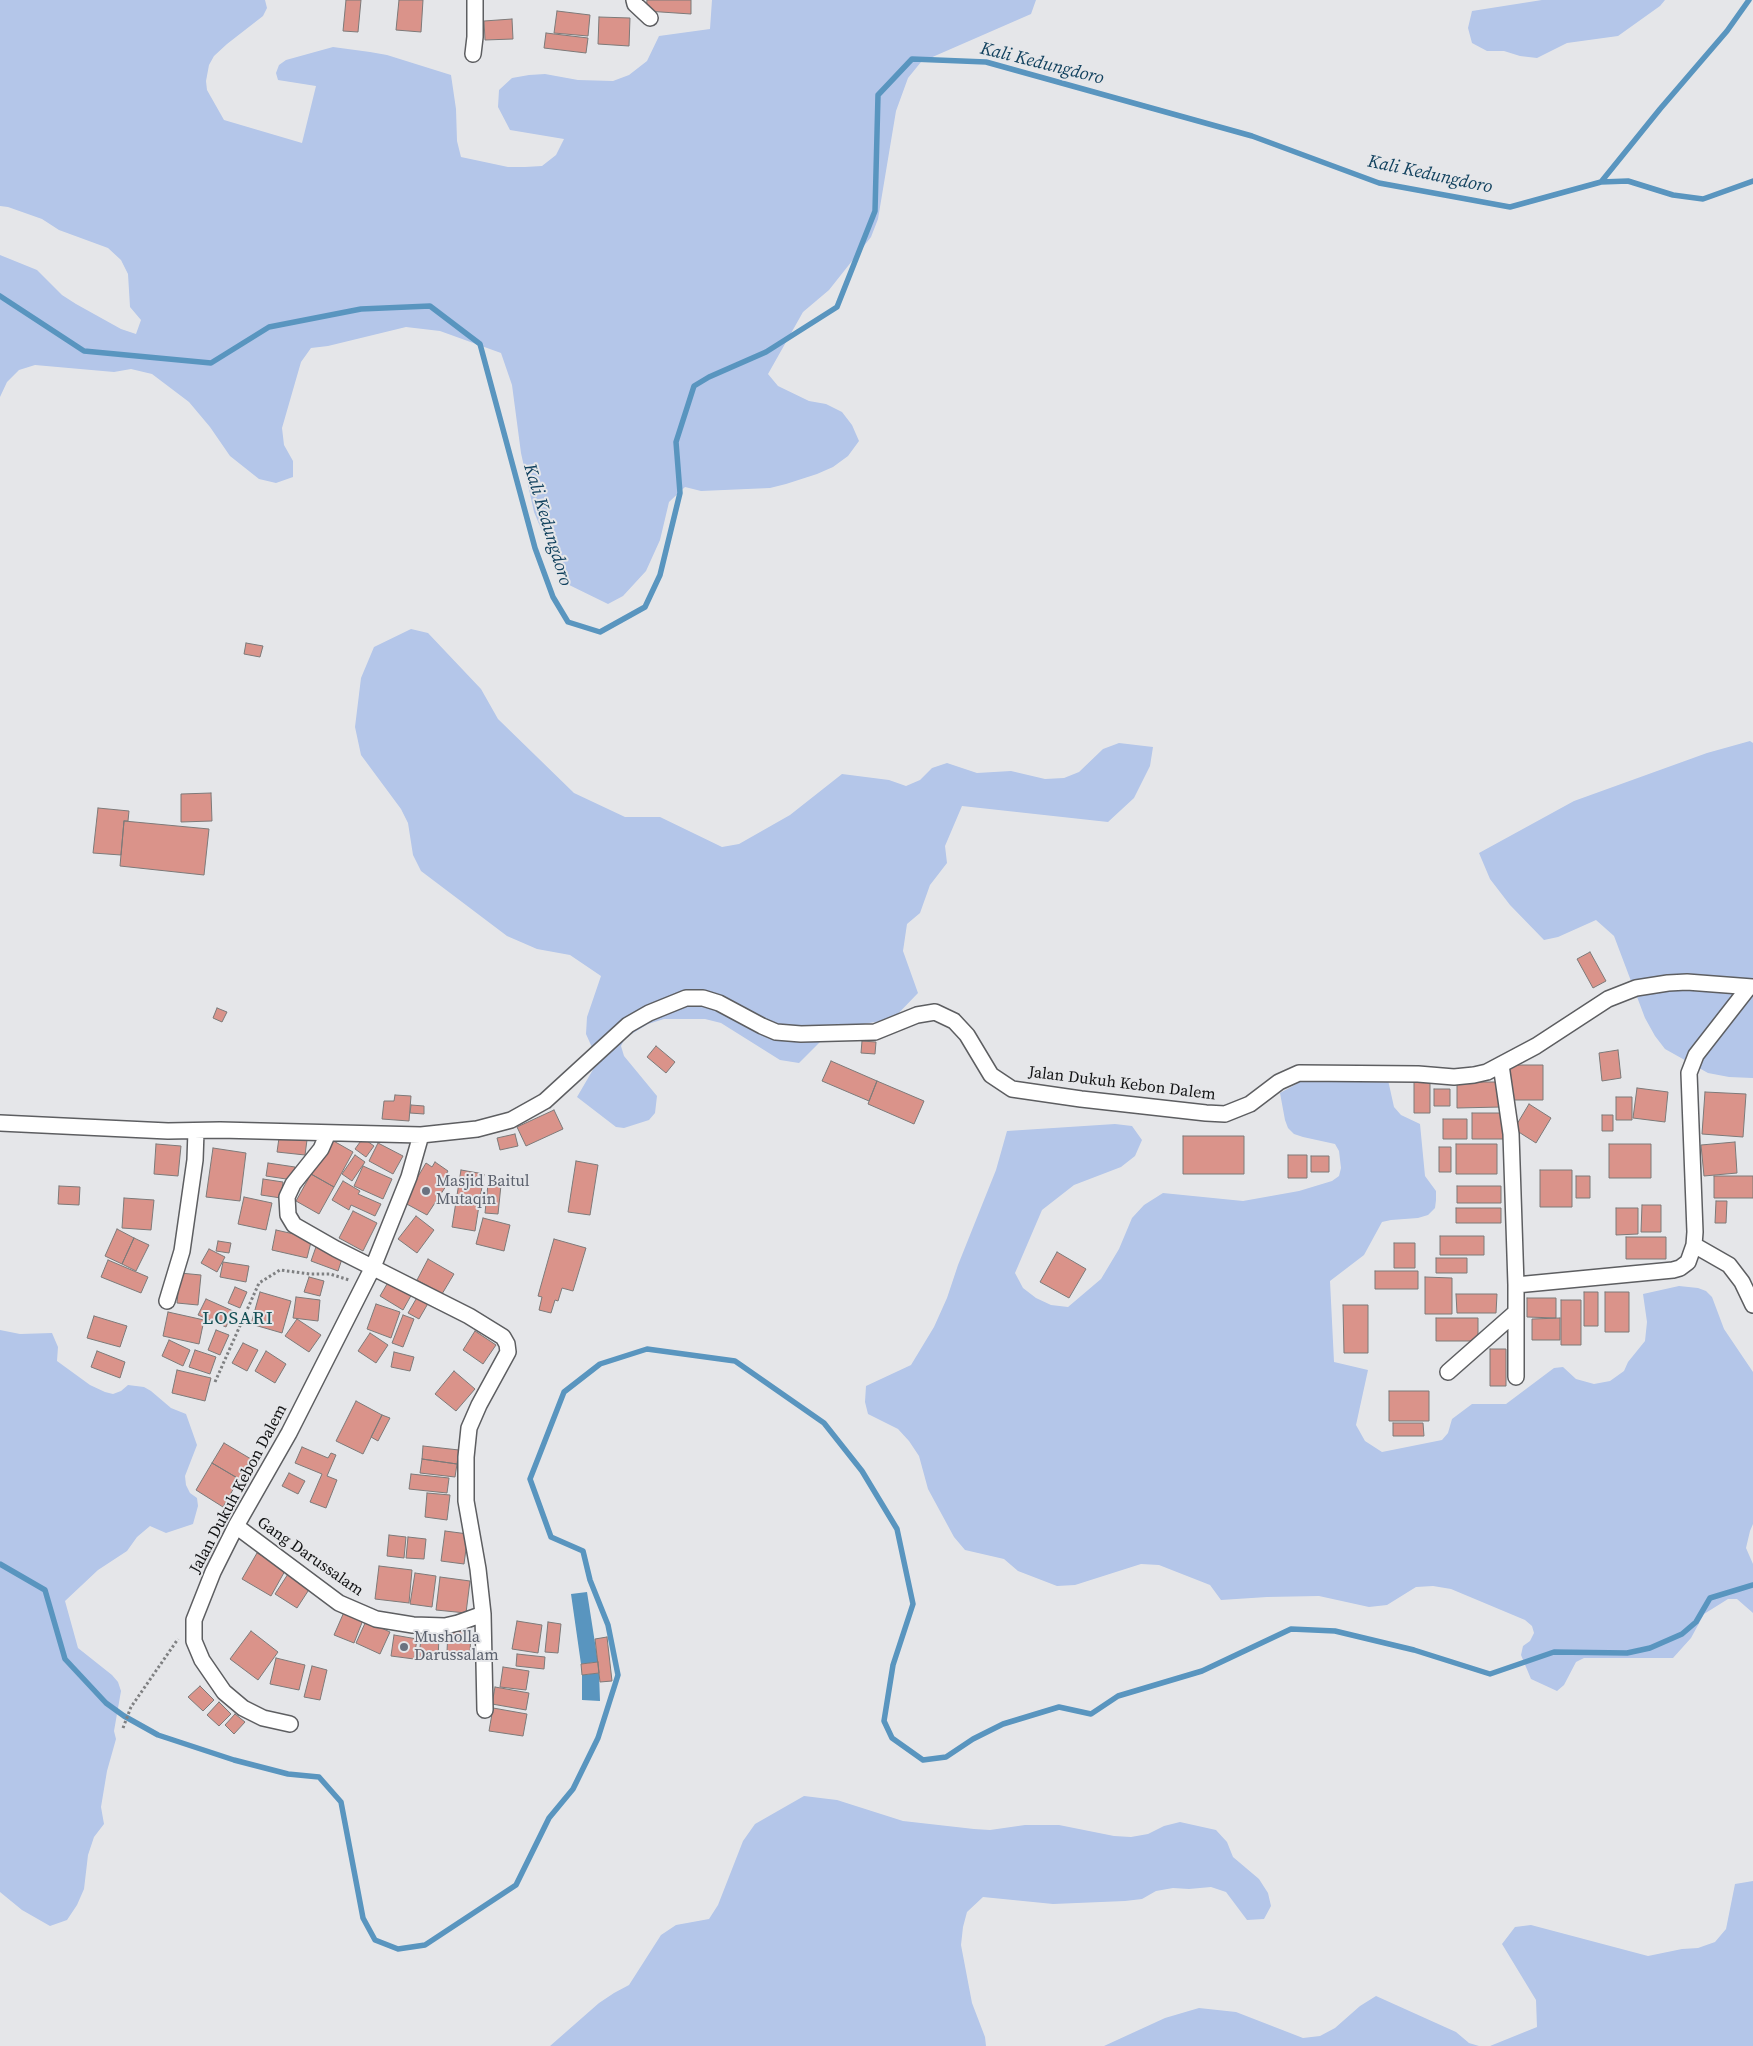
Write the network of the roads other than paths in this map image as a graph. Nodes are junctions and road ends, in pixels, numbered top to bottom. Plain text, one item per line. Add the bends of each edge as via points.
1 (475, 0) edge
2 (634, 0) edge
3 (650, 18) dead end
4 (473, 54) dead end
5 (1751, 987) edge
6 (1501, 1065) junction
7 (0, 1123) edge
8 (196, 1131) junction
9 (328, 1132) junction
10 (422, 1135) junction
11 (1694, 1245) junction
12 (373, 1267) junction
13 (1516, 1285) junction
14 (167, 1301) dead end
15 (1753, 1305) edge
16 (1515, 1313) junction
17 (1448, 1372) dead end
18 (1516, 1378) dead end
19 (236, 1526) junction
20 (483, 1614) junction
21 (485, 1710) dead end
22 (290, 1724) dead end

1 - 4 street
2 - 3 street
5 - 6 street, Jalan Dukuh Kebon Dalem via 1687,982 1636,988 1608,999
5 - 11 street via 1696,1054 1689,1073
6 - 10 street, Jalan Dukuh Kebon Dalem via 1487,1072 1459,1077 1299,1073 1288,1076 1238,1110 1225,1114 1206,1113 1012,1089 991,1075 967,1035 954,1021 935,1012 918,1015 875,1032 801,1034 776,1032 719,1003 703,998 686,998 628,1025 559,1090 532,1110 511,1120 477,1129
6 - 13 street via 1511,1134
7 - 8 street, Jalan Dukuh Kebon Dalem
8 - 9 street, Jalan Dukuh Kebon Dalem
8 - 14 street via 182,1251
9 - 10 street, Jalan Dukuh Kebon Dalem
9 - 12 street via 321,1149 293,1184 288,1197 288,1215 308,1234
10 - 12 street, Jalan Dukuh Kebon Dalem
11 - 13 street via 1688,1262 1673,1270
11 - 15 street via 1729,1265
12 - 19 street, Jalan Dukuh Kebon Dalem via 289,1433
12 - 20 street via 468,1316 503,1337 507,1344 508,1352 469,1428 466,1457 466,1501
13 - 16 street
16 - 17 street
16 - 18 street
19 - 20 street, Gang Darussalam via 339,1603 376,1620 413,1626 444,1626
19 - 22 street, Jalan Dukuh Kebon Dalem via 194,1620 194,1641 202,1660 224,1692 243,1708 263,1718
20 - 21 street

